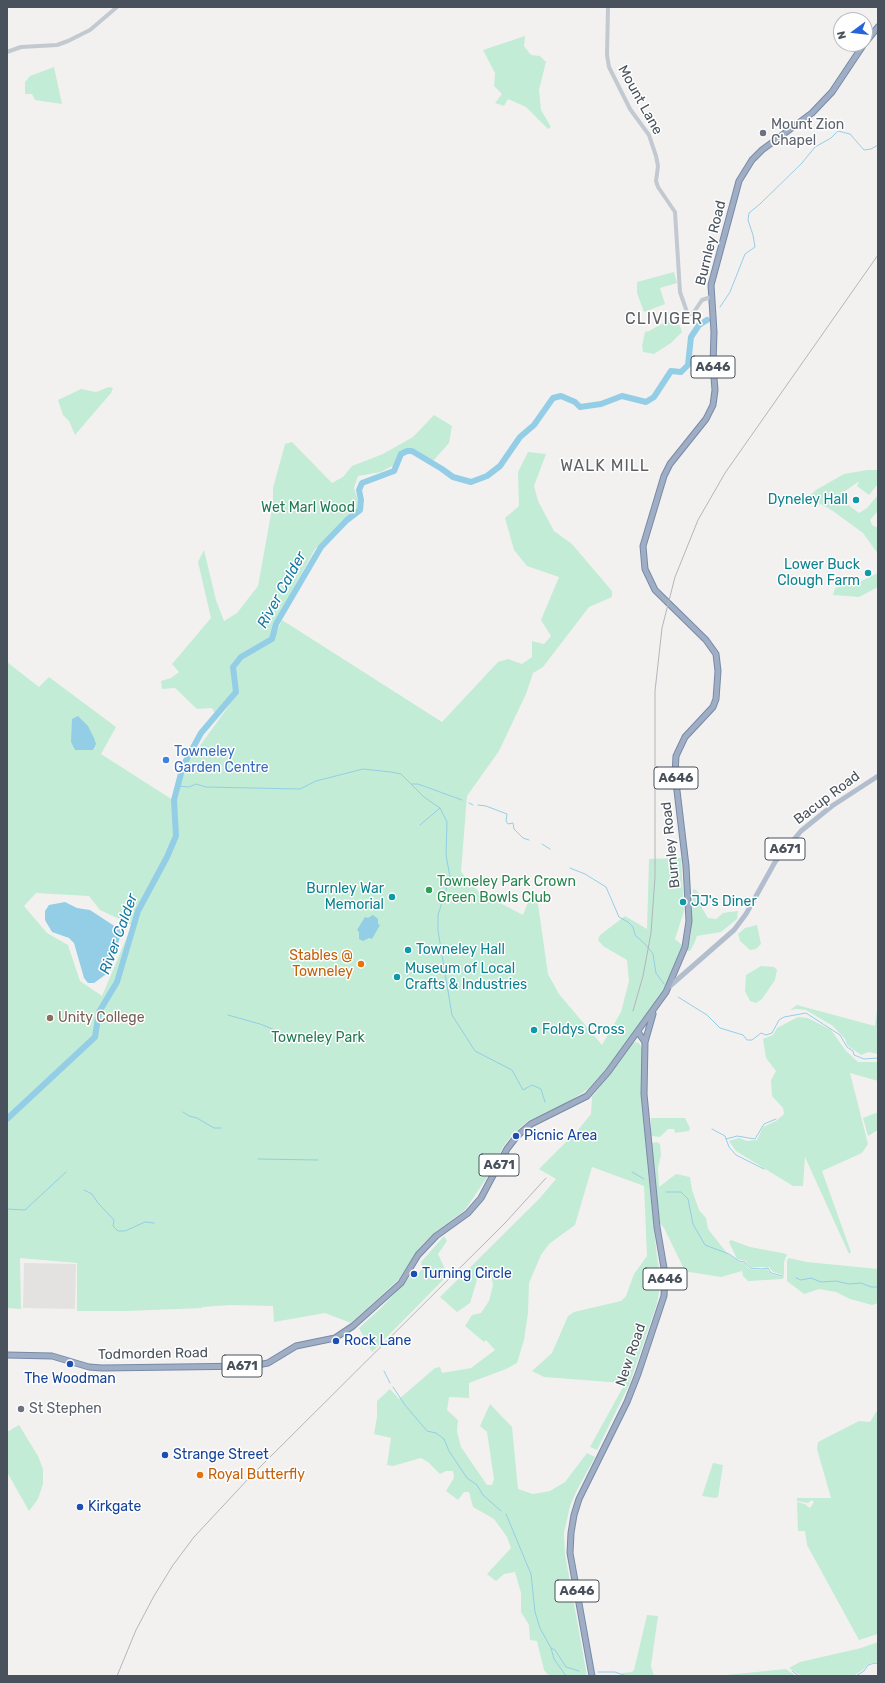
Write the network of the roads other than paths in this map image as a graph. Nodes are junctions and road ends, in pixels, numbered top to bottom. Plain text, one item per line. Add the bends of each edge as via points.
1 (117, 7) edge
2 (608, 7) edge
3 (7, 52) edge
4 (859, 52) edge
5 (711, 297) junction
6 (878, 776) edge
7 (670, 986) junction
8 (654, 1010) junction
9 (638, 1032) junction
10 (645, 1042) junction
11 (7, 1355) edge
12 (592, 1676) edge

1 - 3 street via 90,30 68,41 57,45 21,47
2 - 5 street, Mount Lane via 609,67 630,109 645,128 656,156 658,187 675,212 680,292 687,312 691,314 702,300
4 - 5 highway, Burnley Road / A646 via 840,81 812,113 762,150 745,171 739,181 711,285
5 - 7 highway, Burnley Road / A646 via 715,390 713,406 664,476 643,546 645,569 655,590 706,640 716,654 718,671 713,707 686,737 676,756 689,920 685,947
6 - 7 main road, Bacup Road / A671 via 832,806 801,831 775,862 746,914 734,930
7 - 8 highway, Burnley Road
8 - 9 highway, Todmorden Road
8 - 10 highway, New Road
9 - 10 highway
9 - 11 highway, Todmorden Road / A671 via 587,1096 531,1124 517,1136 507,1149 481,1198 468,1213 436,1236 418,1255 401,1283 353,1326 335,1338 296,1346 268,1363 252,1366 102,1368 89,1367 52,1356
10 - 12 highway, New Road / A646 via 644,1094 657,1227 665,1274 664,1296 627,1402 579,1499 574,1515 570,1553

